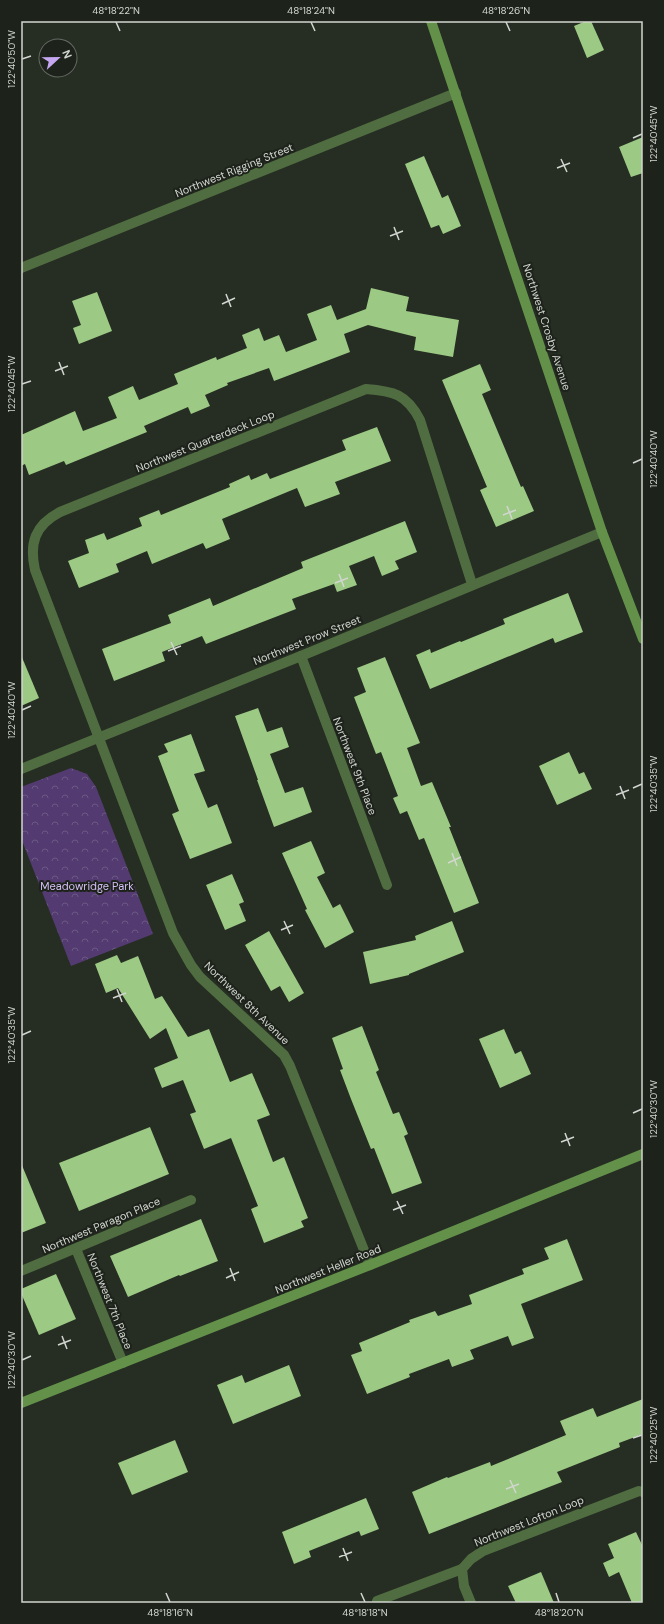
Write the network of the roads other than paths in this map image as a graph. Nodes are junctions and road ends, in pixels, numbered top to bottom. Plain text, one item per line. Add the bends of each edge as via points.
1 (431, 21) edge
2 (456, 93) junction
3 (21, 268) edge
4 (602, 532) junction
5 (472, 584) junction
6 (643, 639) edge
7 (301, 656) junction
8 (98, 737) junction
9 (21, 769) edge
10 (387, 885) dead end
11 (643, 1154) edge
12 (191, 1200) dead end
13 (76, 1248) junction
14 (370, 1265) junction
15 (21, 1271) edge
16 (123, 1363) junction
17 (21, 1403) edge
18 (643, 1492) edge
19 (462, 1569) junction
20 (377, 1600) dead end
21 (471, 1603) edge

1 - 2 street, Northwest Crosby Avenue
2 - 3 street, Northwest Rigging Street
2 - 4 street, Northwest Crosby Avenue
4 - 5 street, Northwest Prow Street
4 - 6 street, Northwest Crosby Avenue
5 - 7 street, Northwest Prow Street
5 - 8 street, Northwest Quarterdeck Loop via 420,420 414,408 402,396 384,390 366,389 60,512 48,518 38,530 32,558
7 - 8 street, Northwest Prow Street
7 - 10 street, Northwest 9th Place
8 - 9 street, Northwest Prow Street
8 - 14 street, Northwest 8th Avenue via 173,933 200,977 284,1055
11 - 14 street, Northwest Heller Road
12 - 13 street, Northwest Paragon Place
13 - 15 street, Northwest Paragon Place
13 - 16 street, Northwest 7th Place
14 - 16 street, Northwest Heller Road
16 - 17 street, Northwest Heller Road
18 - 19 street, Northwest Lofton Loop via 639,1491 483,1551 471,1558
19 - 20 street
19 - 21 street via 464,1586

